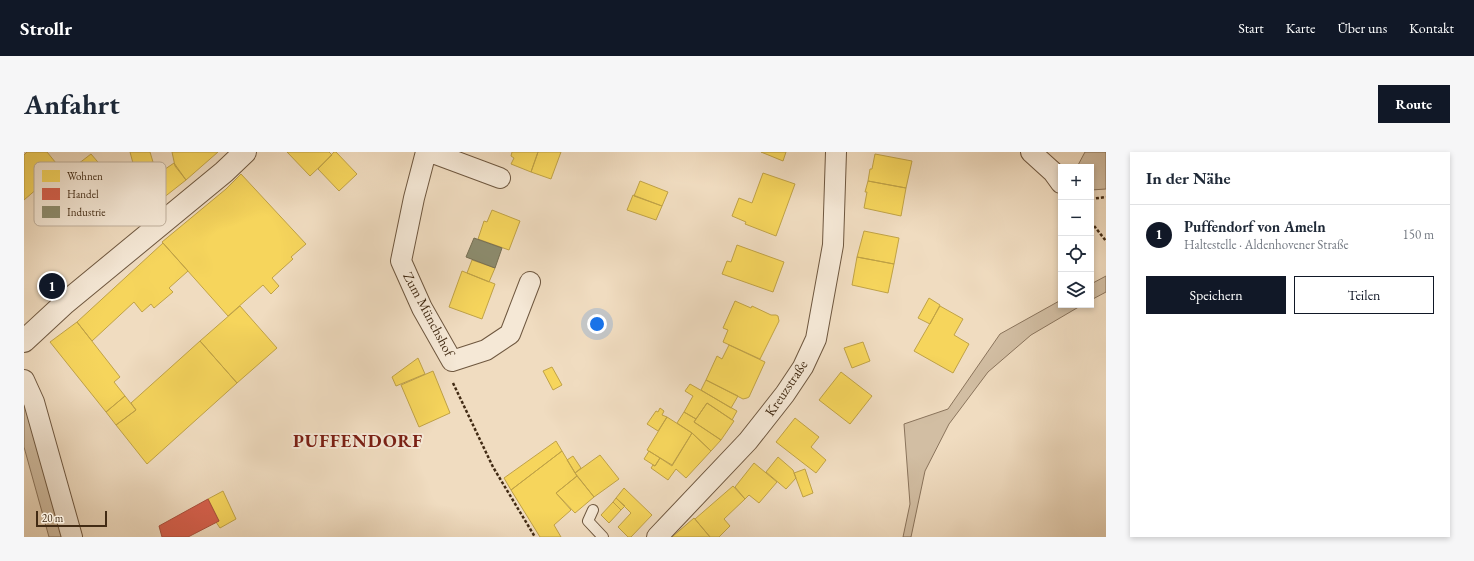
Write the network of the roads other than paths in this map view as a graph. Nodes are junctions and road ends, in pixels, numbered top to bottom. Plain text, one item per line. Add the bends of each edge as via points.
1 (245, 152) edge
2 (426, 152) edge
3 (430, 152) edge
4 (836, 152) edge
5 (1031, 152) edge
6 (500, 178) dead end
7 (1058, 179) edge
8 (166, 220) edge
9 (158, 226) edge
10 (530, 282) dead end
11 (24, 341) edge
12 (24, 380) edge
13 (593, 510) dead end
14 (72, 537) edge
15 (603, 537) edge
16 (657, 537) edge

1 - 8 street
2 - 10 street, Zum Münchshof via 401,261 422,308 452,361 486,350 510,334
3 - 6 street
4 - 16 street, Kreuzstraße via 833,245 816,340 803,367 785,394 748,441
5 - 7 street
9 - 11 street via 65,303
12 - 14 street via 34,402
13 - 15 lane via 588,521

